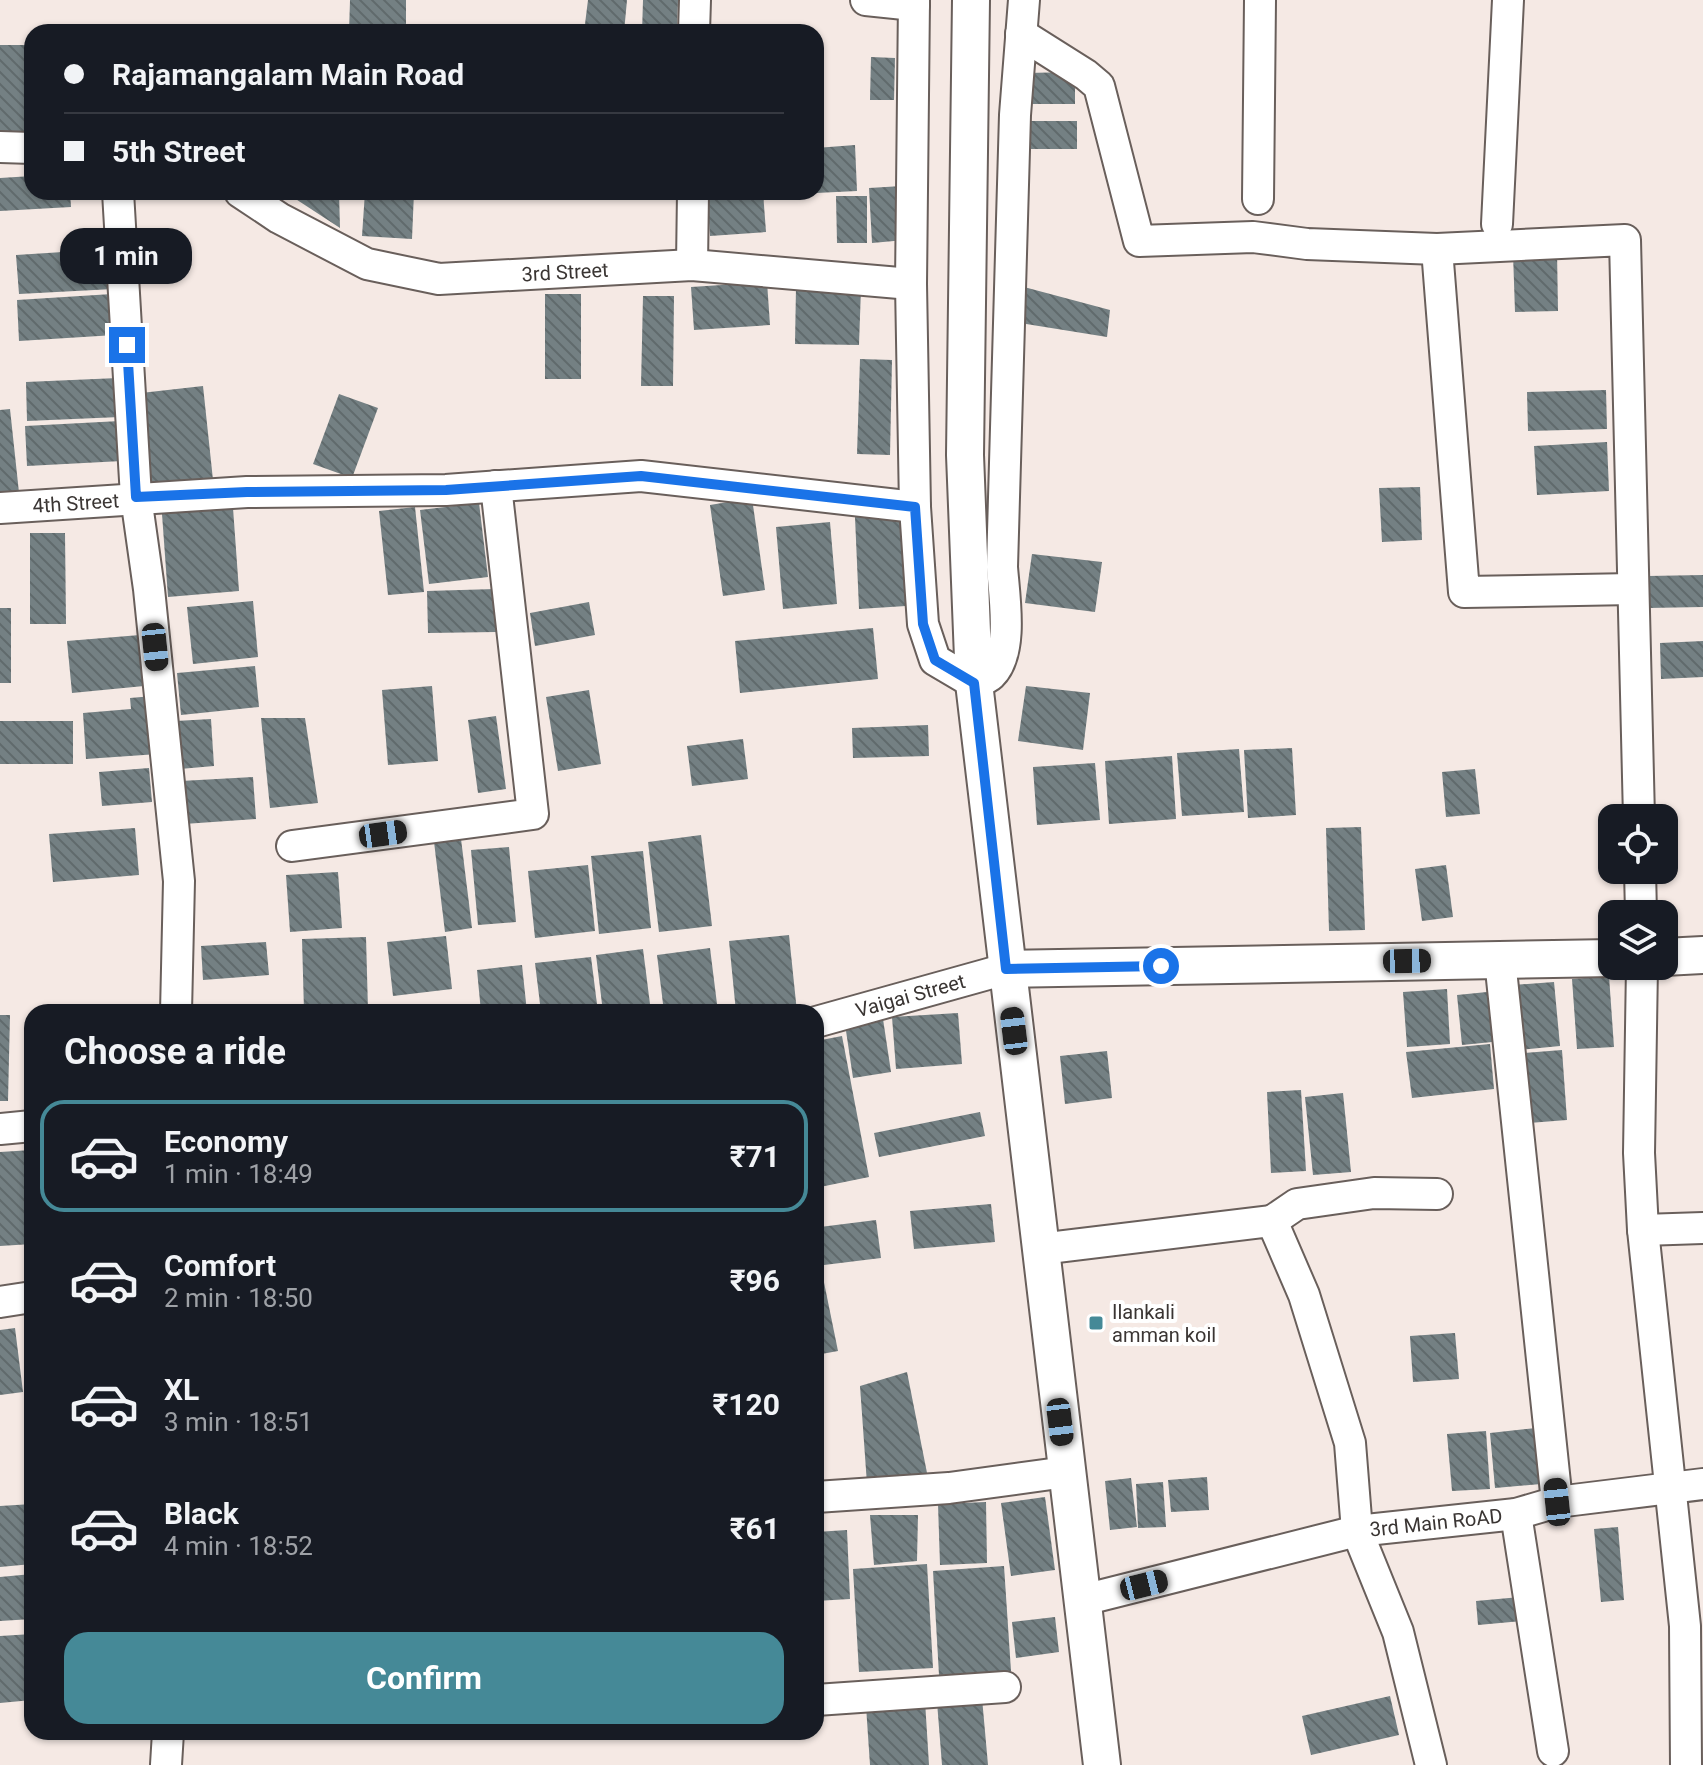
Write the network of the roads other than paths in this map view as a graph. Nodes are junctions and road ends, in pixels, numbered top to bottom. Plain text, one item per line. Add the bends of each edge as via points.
1 (695, 0) edge
2 (866, 0) edge
3 (971, 0) edge
4 (1024, 0) edge
5 (1260, 0) edge
6 (1508, 0) edge
7 (914, 2) edge
8 (694, 24) edge
9 (1021, 34) junction
10 (0, 147) edge
11 (24, 148) edge
12 (1258, 199) dead end
13 (118, 200) edge
14 (252, 200) edge
15 (693, 200) edge
16 (1497, 224) dead end
17 (1437, 249) junction
18 (692, 265) junction
19 (911, 284) junction
20 (496, 486) junction
21 (136, 497) junction
22 (915, 507) junction
23 (0, 508) edge
24 (1633, 589) junction
25 (974, 683) junction
26 (1639, 804) edge
27 (292, 846) dead end
28 (1703, 955) edge
29 (1678, 956) edge
30 (1598, 958) edge
31 (1500, 960) junction
32 (1006, 969) junction
33 (1642, 980) edge
34 (176, 1004) edge
35 (824, 1020) edge
36 (24, 1127) edge
37 (0, 1129) edge
38 (1437, 1194) dead end
39 (1272, 1221) junction
40 (1703, 1228) edge
41 (1643, 1230) junction
42 (1040, 1249) junction
43 (24, 1298) edge
44 (0, 1302) edge
45 (1066, 1472) junction
46 (1703, 1484) edge
47 (1670, 1487) junction
48 (824, 1496) edge
49 (1557, 1502) junction
50 (1516, 1514) junction
51 (1357, 1531) junction
52 (1083, 1600) junction
53 (1694, 1626) edge
54 (1005, 1687) dead end
55 (824, 1699) edge
56 (168, 1740) edge
57 (1553, 1751) dead end
58 (166, 1765) edge
59 (1102, 1765) edge
60 (1431, 1765) edge
61 (1686, 1765) edge

1 - 8 street
2 - 7 street
3 - 25 street via 965,455
4 - 9 street
5 - 12 street
6 - 16 street
7 - 19 street
9 - 17 street via 1099,86 1139,241 1253,237
9 - 25 street via 1002,567 1006,635 991,675
10 - 11 street
13 - 21 street
14 - 18 street, 3rd Street via 367,264 439,279
15 - 18 street
17 - 24 street via 1464,592
17 - 24 street via 1625,240
18 - 19 street, 3rd Street
19 - 22 street
20 - 21 street, 4th Street
20 - 22 street, 4th Street via 641,476
20 - 27 street via 533,814
21 - 23 street, 4th Street
21 - 34 street via 179,881
22 - 25 street via 923,624 935,660
24 - 26 street
25 - 32 street
28 - 29 street
30 - 31 street
31 - 32 street
31 - 49 street
32 - 35 street, Vaigai Street
32 - 42 street
33 - 41 street
36 - 37 street
38 - 39 street via 1374,1193 1297,1204
39 - 42 street
39 - 51 street via 1304,1295 1350,1443
40 - 41 street
41 - 47 street
42 - 45 street
43 - 44 street
45 - 48 street via 949,1488
45 - 52 street
46 - 47 street, 3rd Main RoAD
47 - 49 street, 3rd Main RoAD
47 - 53 street
49 - 50 street, 3rd Main RoAD
50 - 51 street, 3rd Main RoAD
50 - 57 street
51 - 52 street, 3rd Main RoAD
51 - 60 street via 1398,1632
52 - 59 street
53 - 61 street
54 - 55 street
56 - 58 street

